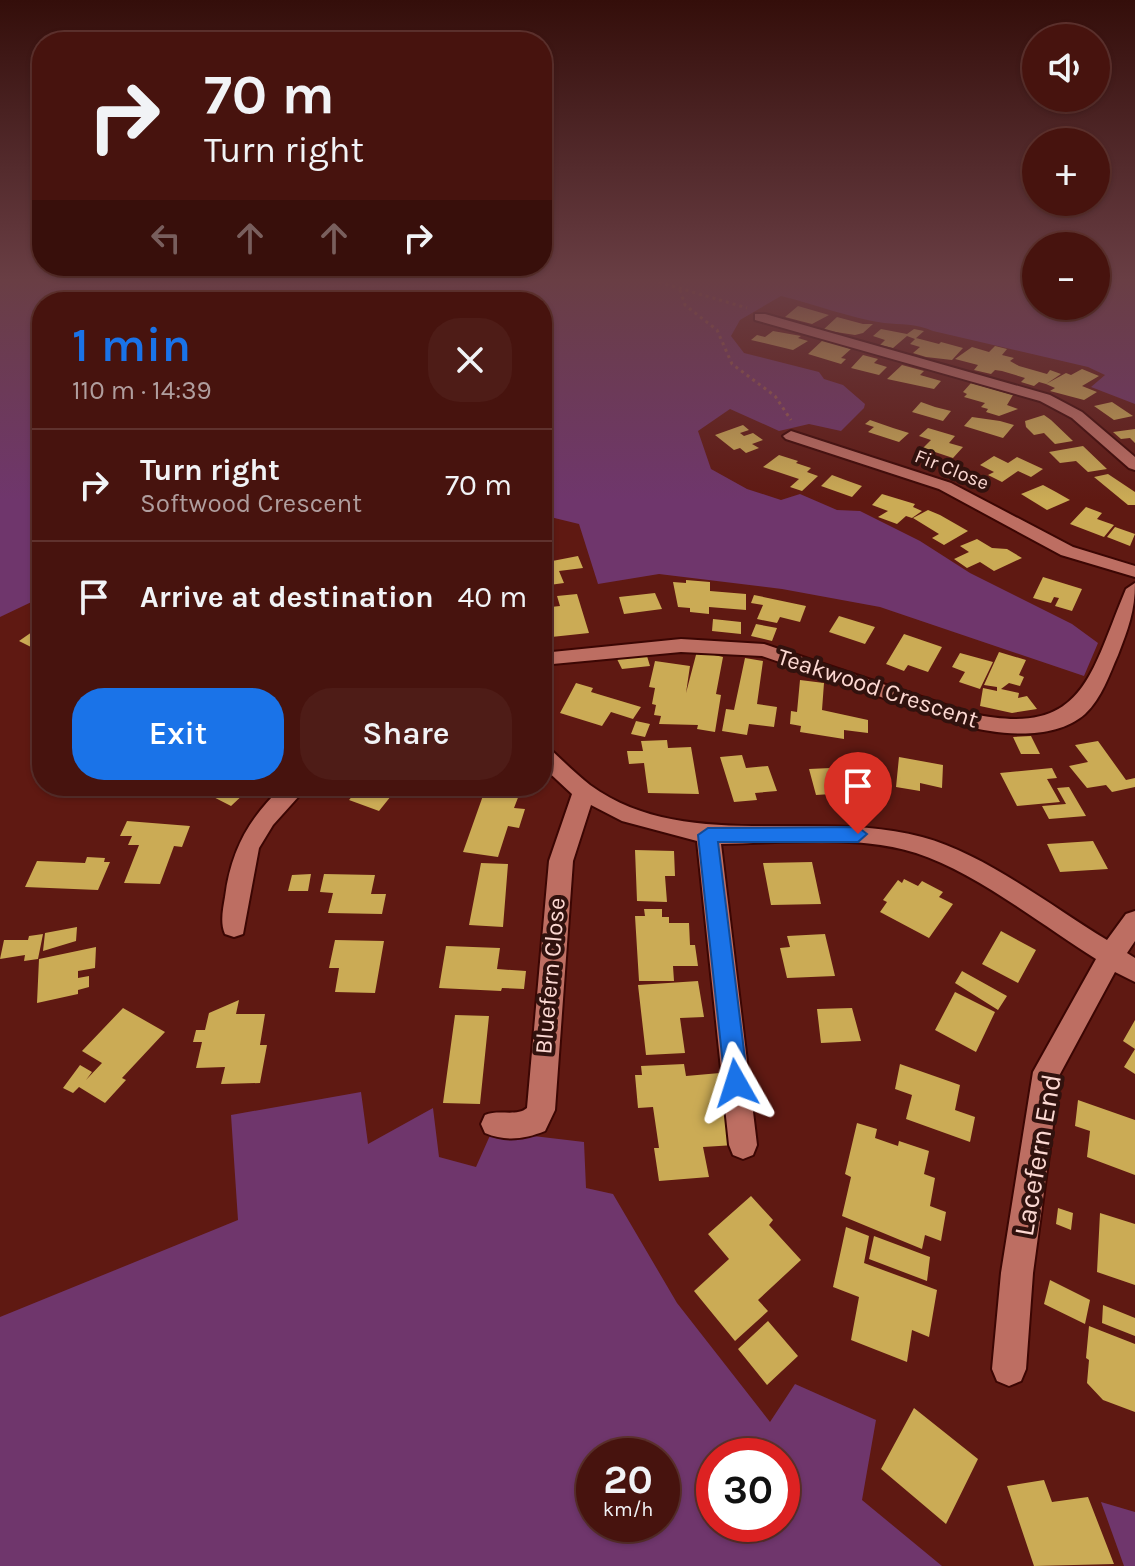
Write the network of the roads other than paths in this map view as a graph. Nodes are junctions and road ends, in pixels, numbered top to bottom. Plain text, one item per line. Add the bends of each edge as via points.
1 (887, 353) edge
2 (798, 438) road end
3 (1135, 465) edge
4 (1135, 572) edge
5 (1135, 589) edge
6 (552, 658) edge
7 (552, 763) edge
8 (584, 792) junction
9 (288, 796) edge
10 (708, 835) junction
11 (1135, 921) edge
12 (234, 927) dead end
13 (1123, 963) edge
14 (495, 1124) dead end
15 (743, 1145) dead end
16 (1009, 1369) dead end

1 - 3 street via 1045,398 1077,415
2 - 4 street, Fir Close via 964,493 1046,541
5 - 6 street, Teakwood Crescent via 1094,688 1077,709 1060,719 1020,727 965,719 764,650 734,645 663,644
7 - 8 street
8 - 10 street via 630,815
8 - 14 street, Bluefern Close via 561,861 541,1110 535,1122
9 - 12 street via 245,850
10 - 13 street via 858,834 920,845 975,870
10 - 15 street
11 - 13 street, Lacefern End
13 - 16 street, Lacefern End via 1047,1072 1017,1273

